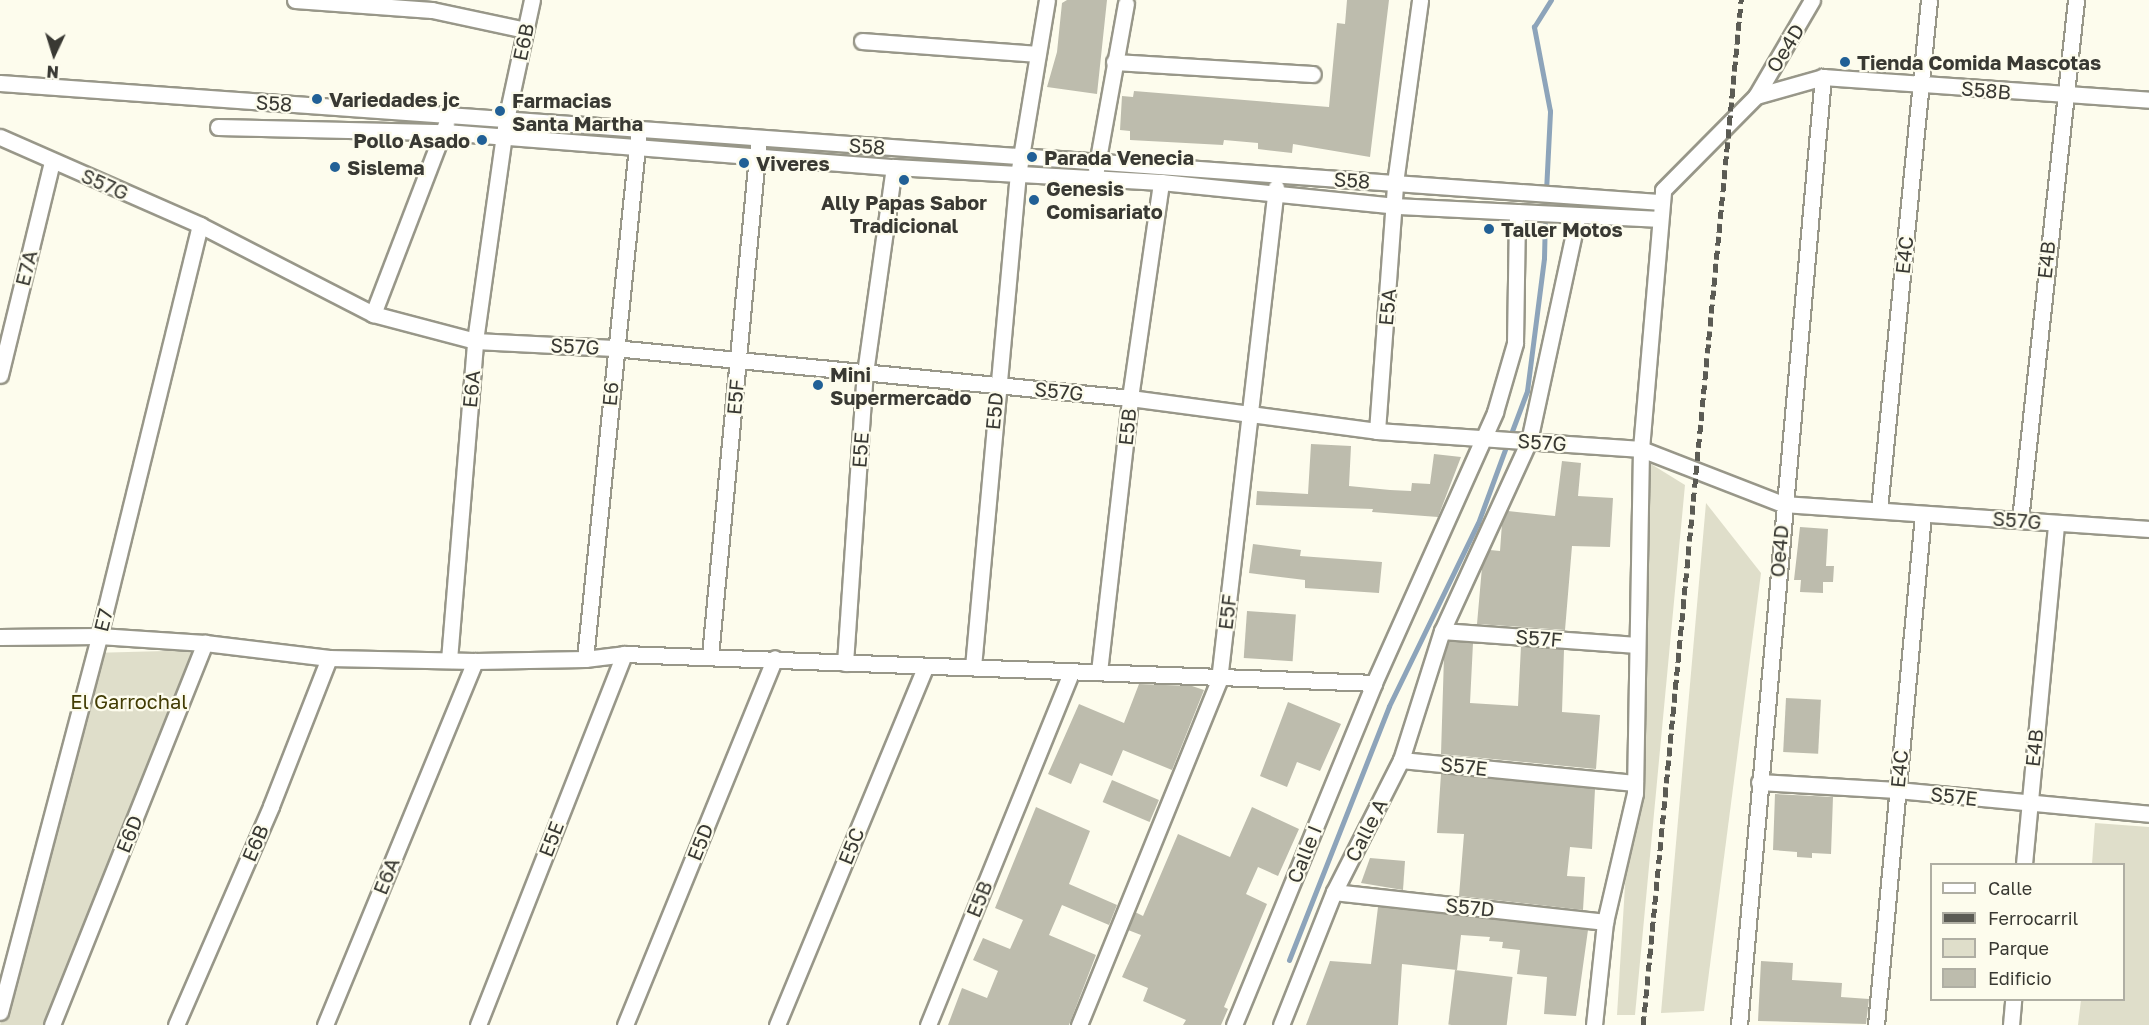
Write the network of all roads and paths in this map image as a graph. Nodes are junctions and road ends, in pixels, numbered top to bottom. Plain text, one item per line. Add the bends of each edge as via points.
1 (295, 0) edge
2 (532, 0) edge
3 (1047, 0) edge
4 (1420, 0) edge
5 (1812, 0) edge
6 (1929, 0) edge
7 (2076, 0) edge
8 (1126, 4) dead end
9 (525, 30) junction
10 (862, 41) dead end
11 (1038, 54) junction
12 (1114, 62) junction
13 (1313, 74) dead end
14 (1823, 77) junction
15 (0, 83) edge
16 (1922, 85) junction
17 (1756, 96) junction
18 (2062, 96) junction
19 (2149, 100) edge
20 (448, 116) junction
21 (506, 120) junction
22 (218, 127) dead end
23 (638, 129) junction
24 (445, 132) junction
25 (0, 137) edge
26 (506, 137) junction
27 (759, 138) junction
28 (637, 146) junction
29 (757, 155) junction
30 (1023, 157) junction
31 (52, 160) junction
32 (1097, 162) junction
33 (894, 167) junction
34 (1276, 175) junction
35 (1018, 176) junction
36 (1095, 179) junction
37 (1161, 182) junction
38 (1395, 183) junction
39 (1276, 197) junction
40 (1662, 202) junction
41 (1396, 206) junction
42 (1518, 212) junction
43 (1578, 215) junction
44 (1659, 219) junction
45 (200, 225) junction
46 (373, 314) junction
47 (475, 341) junction
48 (614, 348) junction
49 (738, 359) junction
50 (865, 373) junction
51 (0, 375) edge
52 (996, 385) junction
53 (1130, 398) junction
54 (1252, 417) junction
55 (1377, 431) junction
56 (1486, 438) junction
57 (1529, 441) junction
58 (1641, 449) junction
59 (1783, 504) junction
60 (1879, 510) junction
61 (1923, 514) junction
62 (2020, 520) junction
63 (2056, 524) junction
64 (2149, 529) edge
65 (1442, 631) junction
66 (99, 636) junction
67 (0, 637) edge
68 (205, 643) junction
69 (1636, 645) junction
70 (624, 654) junction
71 (711, 656) junction
72 (329, 658) junction
73 (775, 658) junction
74 (585, 659) junction
75 (449, 660) junction
76 (475, 661) junction
77 (844, 663) junction
78 (925, 667) junction
79 (974, 667) junction
80 (1099, 672) junction
81 (1071, 673) junction
82 (1219, 680) junction
83 (1374, 683) junction
84 (1401, 760) junction
85 (1759, 782) junction
86 (1635, 783) junction
87 (1897, 790) junction
88 (2028, 804) junction
89 (2149, 814) edge
90 (2024, 863) edge
91 (1334, 892) junction
92 (1605, 922) junction
93 (2013, 1001) edge
94 (0, 1012) edge
95 (52, 1025) edge
96 (176, 1025) edge
97 (325, 1025) edge
98 (478, 1025) edge
99 (625, 1025) edge
100 (777, 1025) edge
101 (928, 1025) edge
102 (1079, 1025) edge
103 (1234, 1025) edge
104 (1281, 1025) edge
105 (1594, 1025) edge
106 (1739, 1025) edge
107 (1876, 1025) edge
108 (2011, 1025) edge

1 - 9 street via 432,10
2 - 9 street, E6B
3 - 11 street, E5D
4 - 38 street, E5A
5 - 17 street, Oe4D
6 - 16 street, E4C
7 - 18 street, E4B
8 - 12 street
9 - 21 street, E6B
10 - 11 street
11 - 30 street, E5D
12 - 13 street
12 - 32 street
14 - 16 street, S58B
14 - 17 street
14 - 59 street, Oe4D
15 - 20 street, S58
16 - 18 street, S58B
16 - 60 street, E4C
17 - 40 street, Oe4D via 1663,190
18 - 19 street, S58B
18 - 62 street, E4B
20 - 21 street, S58
20 - 24 street
21 - 23 street, S58
21 - 26 street, E6A
22 - 24 street, S58
23 - 27 street, S58
23 - 28 street, E6
24 - 26 street, S58
24 - 46 street
25 - 31 street, S57G
26 - 28 street, S58
26 - 47 street, E6A
27 - 29 street, E5F
27 - 30 street, S58
28 - 29 street, S58
28 - 48 street, E6
29 - 33 street, S58
29 - 49 street, E5F
30 - 32 street, S58
30 - 35 street, E5D
31 - 45 street, S57G
31 - 51 street, E7A
32 - 34 street, S58
32 - 36 street
33 - 35 street, S58
33 - 50 street, E5E
34 - 38 street, S58
34 - 39 street, E5F
35 - 36 street, S58
35 - 52 street, E5D
36 - 37 street, S58
37 - 39 street, S58
37 - 53 street, E5B
38 - 40 street, S58
38 - 41 street, E5A
39 - 41 street, S58
39 - 54 street, E5F
40 - 44 street, Oe4D
41 - 42 street, S58
41 - 55 street, E5A
42 - 43 street, S58
42 - 56 street, Calle I via 1515,343
43 - 44 street, S58
43 - 57 street, Calle A
44 - 58 street, Oe4D
45 - 46 street, S57G
45 - 66 street, E7
46 - 47 street, S57G
47 - 48 street, S57G
47 - 75 street, E6A
48 - 49 street, S57G
48 - 74 street, E6
49 - 50 street, S57G
49 - 71 street, E5F
50 - 52 street, S57G
50 - 77 street, E5E
52 - 53 street, S57G
52 - 79 street, E5D
53 - 54 street, S57G
53 - 80 street, E5B
54 - 55 street, S57G
54 - 82 street, E5F
55 - 56 street, S57G
56 - 57 street, S57G
56 - 83 street, Calle I
57 - 58 street, S57G
57 - 65 street, Calle A
58 - 59 street, S57G
58 - 69 street, Oe4D
59 - 60 street, S57G
59 - 85 street, Oe4D
60 - 61 street, S57G
61 - 62 street, S57G
61 - 87 street, E4C
62 - 63 street, S57G
63 - 64 street, S57G
63 - 88 street, E4B
65 - 69 street, S57F
65 - 84 street, Calle A
66 - 67 street
66 - 68 street
66 - 94 street, E7
68 - 72 street
68 - 95 street, E6D
69 - 86 street, Oe4D
70 - 71 street
70 - 74 street
70 - 98 street, E5E
71 - 73 street
72 - 75 street
72 - 96 street, E6B via 271,807
73 - 77 street
73 - 99 street, E5D
74 - 76 street
75 - 76 street
76 - 97 street, E6A
77 - 78 street
78 - 79 street
78 - 100 street, E5C
79 - 81 street
80 - 81 street
80 - 82 street
81 - 101 street, E5B
82 - 83 street
82 - 102 street, E5F
83 - 103 street, Calle I
84 - 86 street, S57E
84 - 91 street, Calle A
85 - 87 street, S57E
85 - 106 street, Oe4D
86 - 92 street, Oe4D
87 - 88 street, S57E
87 - 107 street, E4C
88 - 89 street, S57E
88 - 90 street, E4B
91 - 92 street, S57D
91 - 104 street, Calle A
92 - 105 street, Oe4D
93 - 108 street

